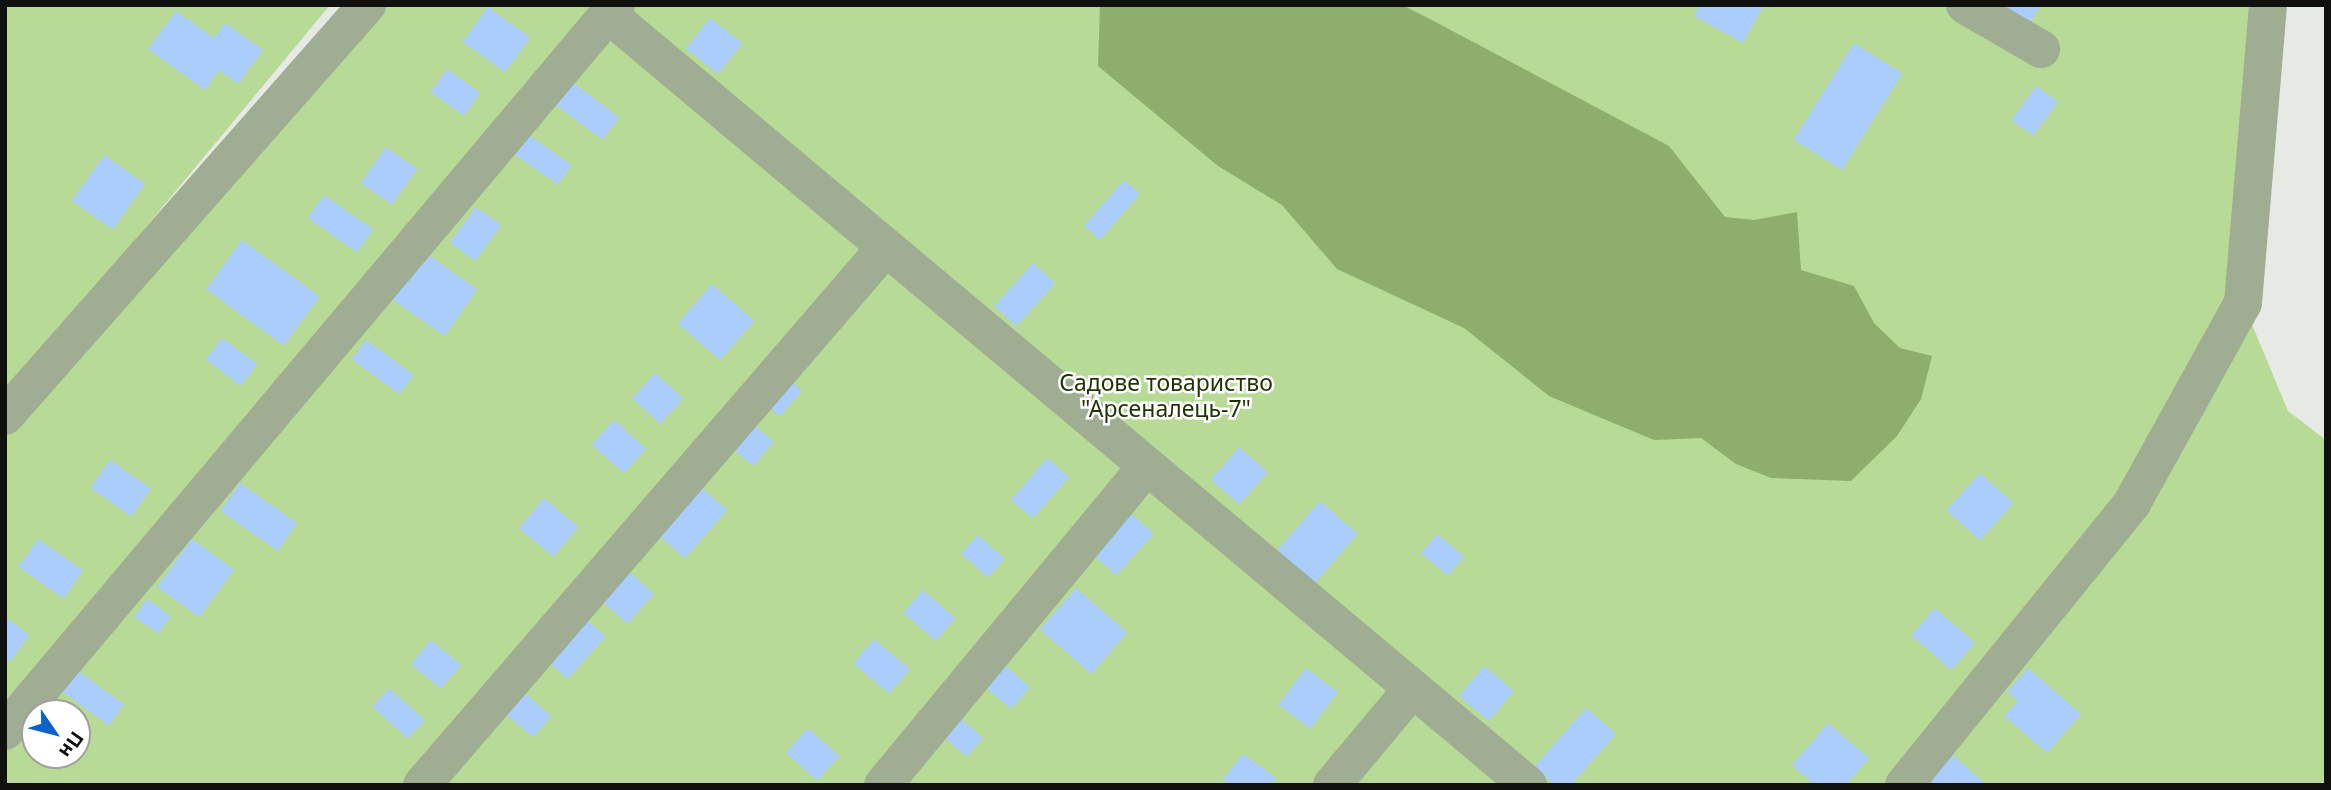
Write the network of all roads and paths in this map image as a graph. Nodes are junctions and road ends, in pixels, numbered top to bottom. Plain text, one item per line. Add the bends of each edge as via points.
1 (367, 5) edge
2 (1965, 5) edge
3 (2268, 5) edge
4 (613, 10) edge
5 (2040, 49) dead end
6 (886, 247) junction
7 (5, 416) edge
8 (1147, 466) junction
9 (1413, 688) junction
10 (5, 731) edge
11 (422, 785) edge
12 (883, 785) edge
13 (1332, 785) edge
14 (1528, 785) edge
15 (1904, 785) edge

1 - 7 street
2 - 5 street
3 - 15 street via 2243,303 2132,503
4 - 6 street
4 - 10 street
6 - 8 street
6 - 11 street
8 - 9 street
8 - 12 street
9 - 13 street
9 - 14 street

